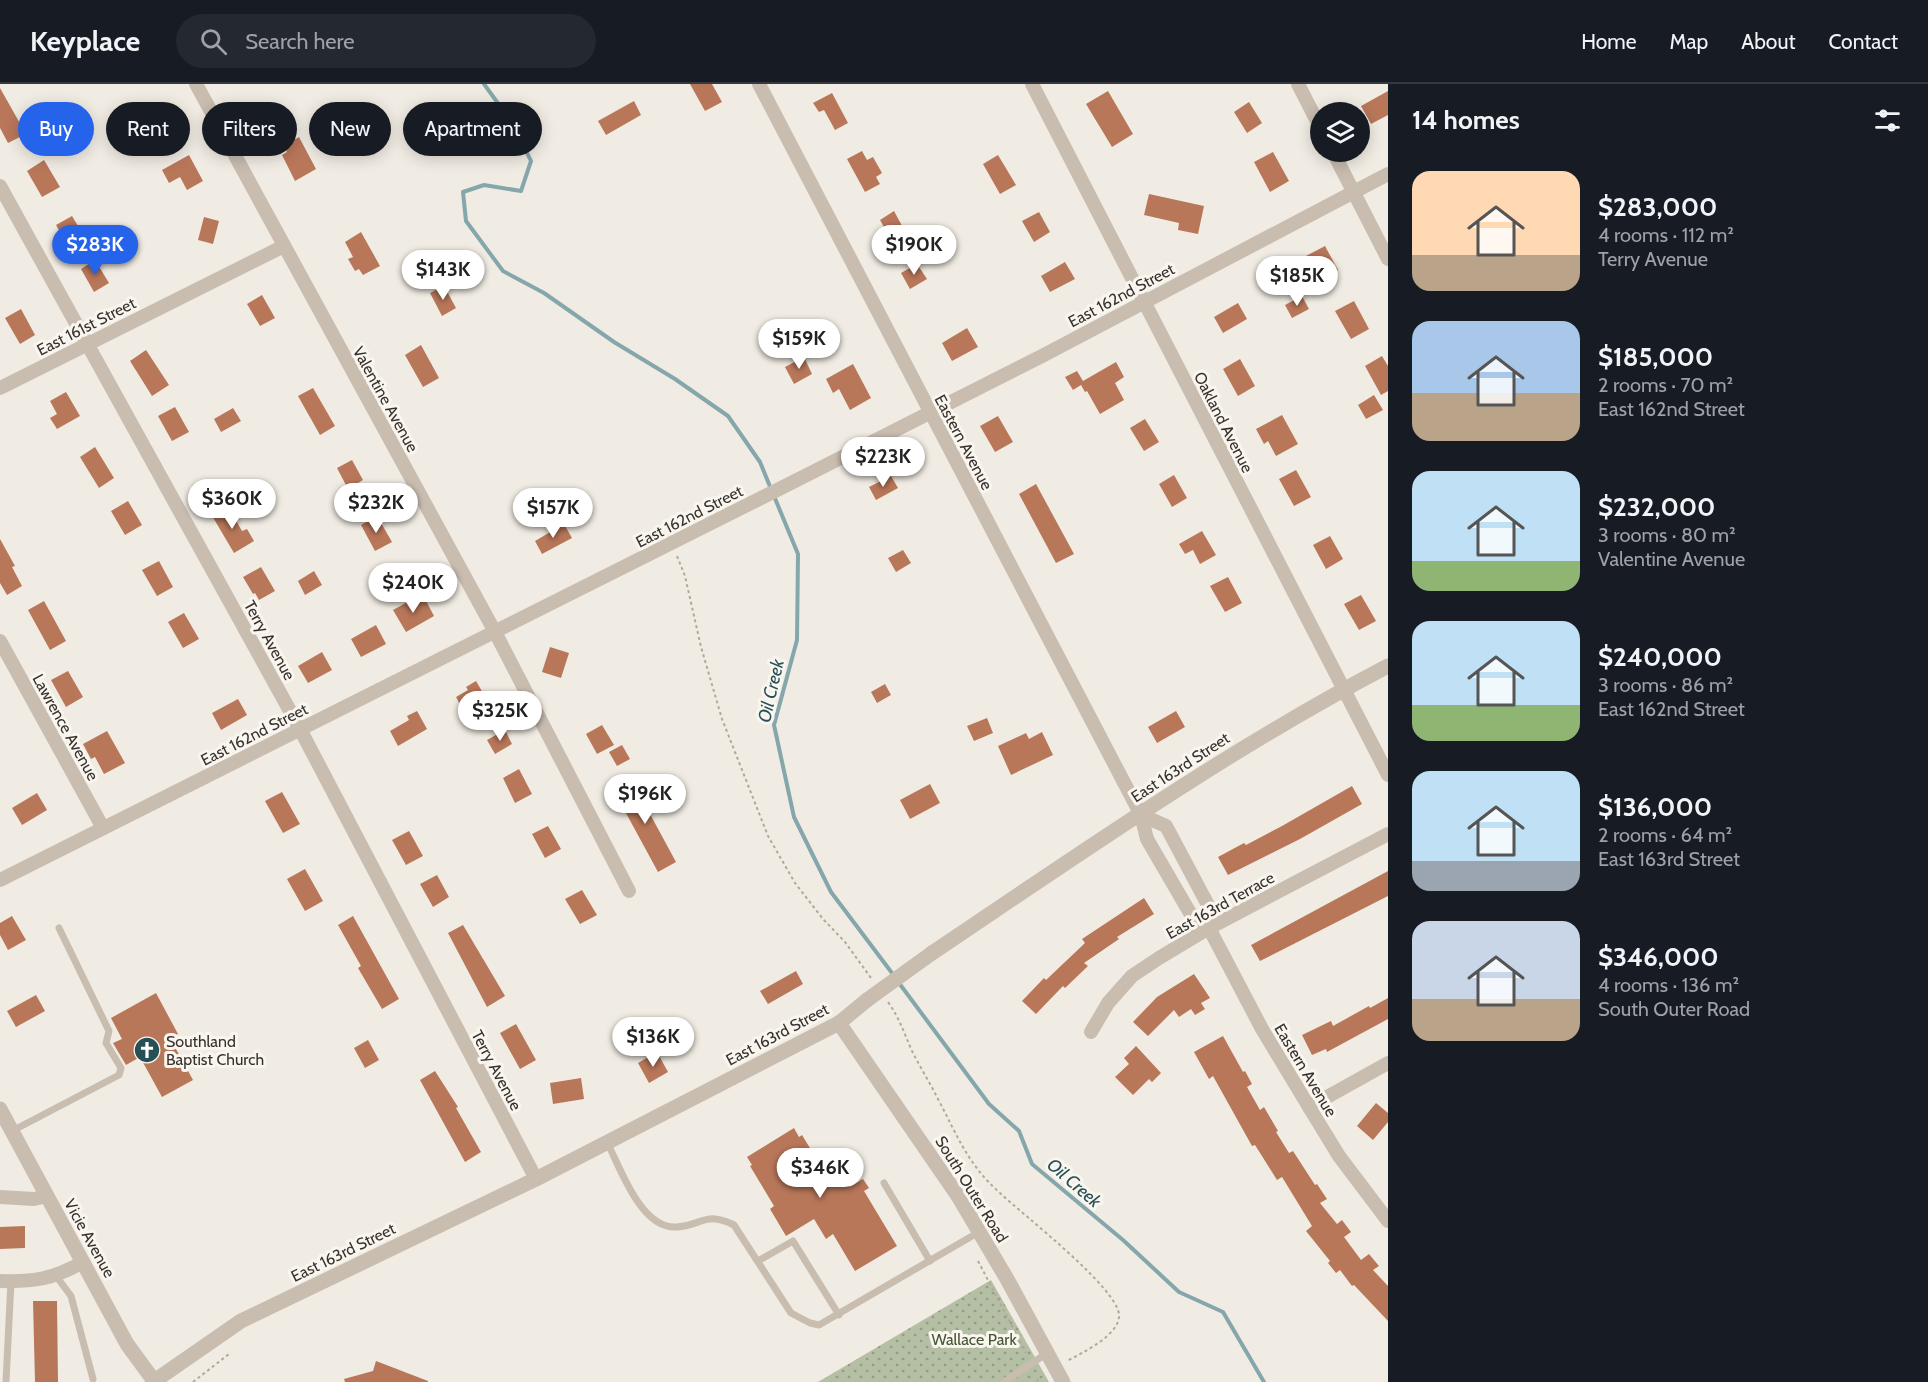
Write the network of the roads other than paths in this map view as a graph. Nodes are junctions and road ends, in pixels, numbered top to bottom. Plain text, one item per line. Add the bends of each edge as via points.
1 (195, 84) edge
2 (759, 84) edge
3 (1032, 84) edge
4 (1298, 84) edge
5 (1310, 107) edge
6 (1338, 162) edge
7 (1388, 174) edge
8 (0, 186) edge
9 (1354, 192) junction
10 (284, 246) junction
11 (1388, 259) edge
12 (1144, 302) junction
13 (87, 344) junction
14 (0, 388) edge
15 (929, 412) junction
16 (495, 632) junction
17 (0, 641) edge
18 (1388, 666) edge
19 (1344, 689) junction
20 (300, 729) junction
21 (1388, 775) edge
22 (1141, 815) junction
23 (102, 828) junction
24 (1388, 834) edge
25 (0, 880) edge
26 (630, 891) dead end
27 (59, 928) dead end
28 (1209, 928) junction
29 (839, 1023) junction
30 (1090, 1032) dead end
31 (1388, 1063) edge
32 (1309, 1107) junction
33 (0, 1109) edge
34 (12, 1131) junction
35 (607, 1142) junction
36 (536, 1179) junction
37 (884, 1183) dead end
38 (47, 1196) junction
39 (0, 1197) edge
40 (1388, 1221) edge
41 (979, 1232) junction
42 (930, 1261) junction
43 (83, 1262) junction
44 (758, 1262) junction
45 (56, 1275) junction
46 (5, 1281) edge
47 (839, 1315) junction
48 (1047, 1353) junction
49 (93, 1379) dead end
50 (6, 1382) edge
51 (154, 1382) edge
52 (1004, 1382) edge
53 (1063, 1382) edge

1 - 10 street, Valentine Avenue
2 - 15 street, Eastern Avenue
3 - 12 street, Oakland Avenue
4 - 5 street
6 - 9 street
7 - 9 street, East 162nd Street
8 - 13 street, Terry Avenue
9 - 11 street
9 - 12 street, East 162nd Street
10 - 13 street, East 161st Street
10 - 16 street, Valentine Avenue
12 - 15 street, East 162nd Street
12 - 19 street, Oakland Avenue
13 - 14 street, East 161st Street
13 - 20 street, Terry Avenue
15 - 16 street, East 162nd Street
15 - 22 street, Eastern Avenue
16 - 20 street, East 162nd Street
16 - 26 street, Valentine Avenue
17 - 23 street, Lawrence Avenue
18 - 19 street, East 163rd Street
19 - 21 street, Oakland Avenue
19 - 22 street, East 163rd Street via 1229,756
20 - 23 street, East 162nd Street
20 - 36 street, Terry Avenue
22 - 28 street, Eastern Avenue via 1147,839 1190,913
22 - 28 street, Eastern Avenue via 1166,826 1208,904
22 - 29 street, East 163rd Street, bridge via 932,953
23 - 25 street, East 162nd Street
24 - 28 street, East 163rd Terrace
27 - 34 lane via 109,1031 106,1043 121,1068 119,1075
28 - 30 street, East 163rd Terrace via 1132,976
28 - 32 street, Eastern Avenue
29 - 35 street, East 163rd Street
29 - 41 street, South Outer Road
31 - 32 street
32 - 40 street, Eastern Avenue
33 - 34 street, Vicie Avenue
34 - 38 street, Vicie Avenue
35 - 36 street, East 163rd Street
35 - 44 lane via 646,1214 676,1228 721,1218 734,1225
36 - 51 street, East 163rd Street via 241,1321
37 - 42 lane
38 - 39 street
38 - 43 street, Vicie Avenue
41 - 42 lane
41 - 48 street, South Outer Road
42 - 47 lane
43 - 45 street
43 - 51 street, Vicie Avenue via 128,1344
44 - 47 lane via 791,1313 819,1325
44 - 47 lane via 793,1241
45 - 46 street via 40,1280
45 - 49 lane via 72,1296
46 - 50 lane
48 - 52 lane
48 - 53 street, South Outer Road

